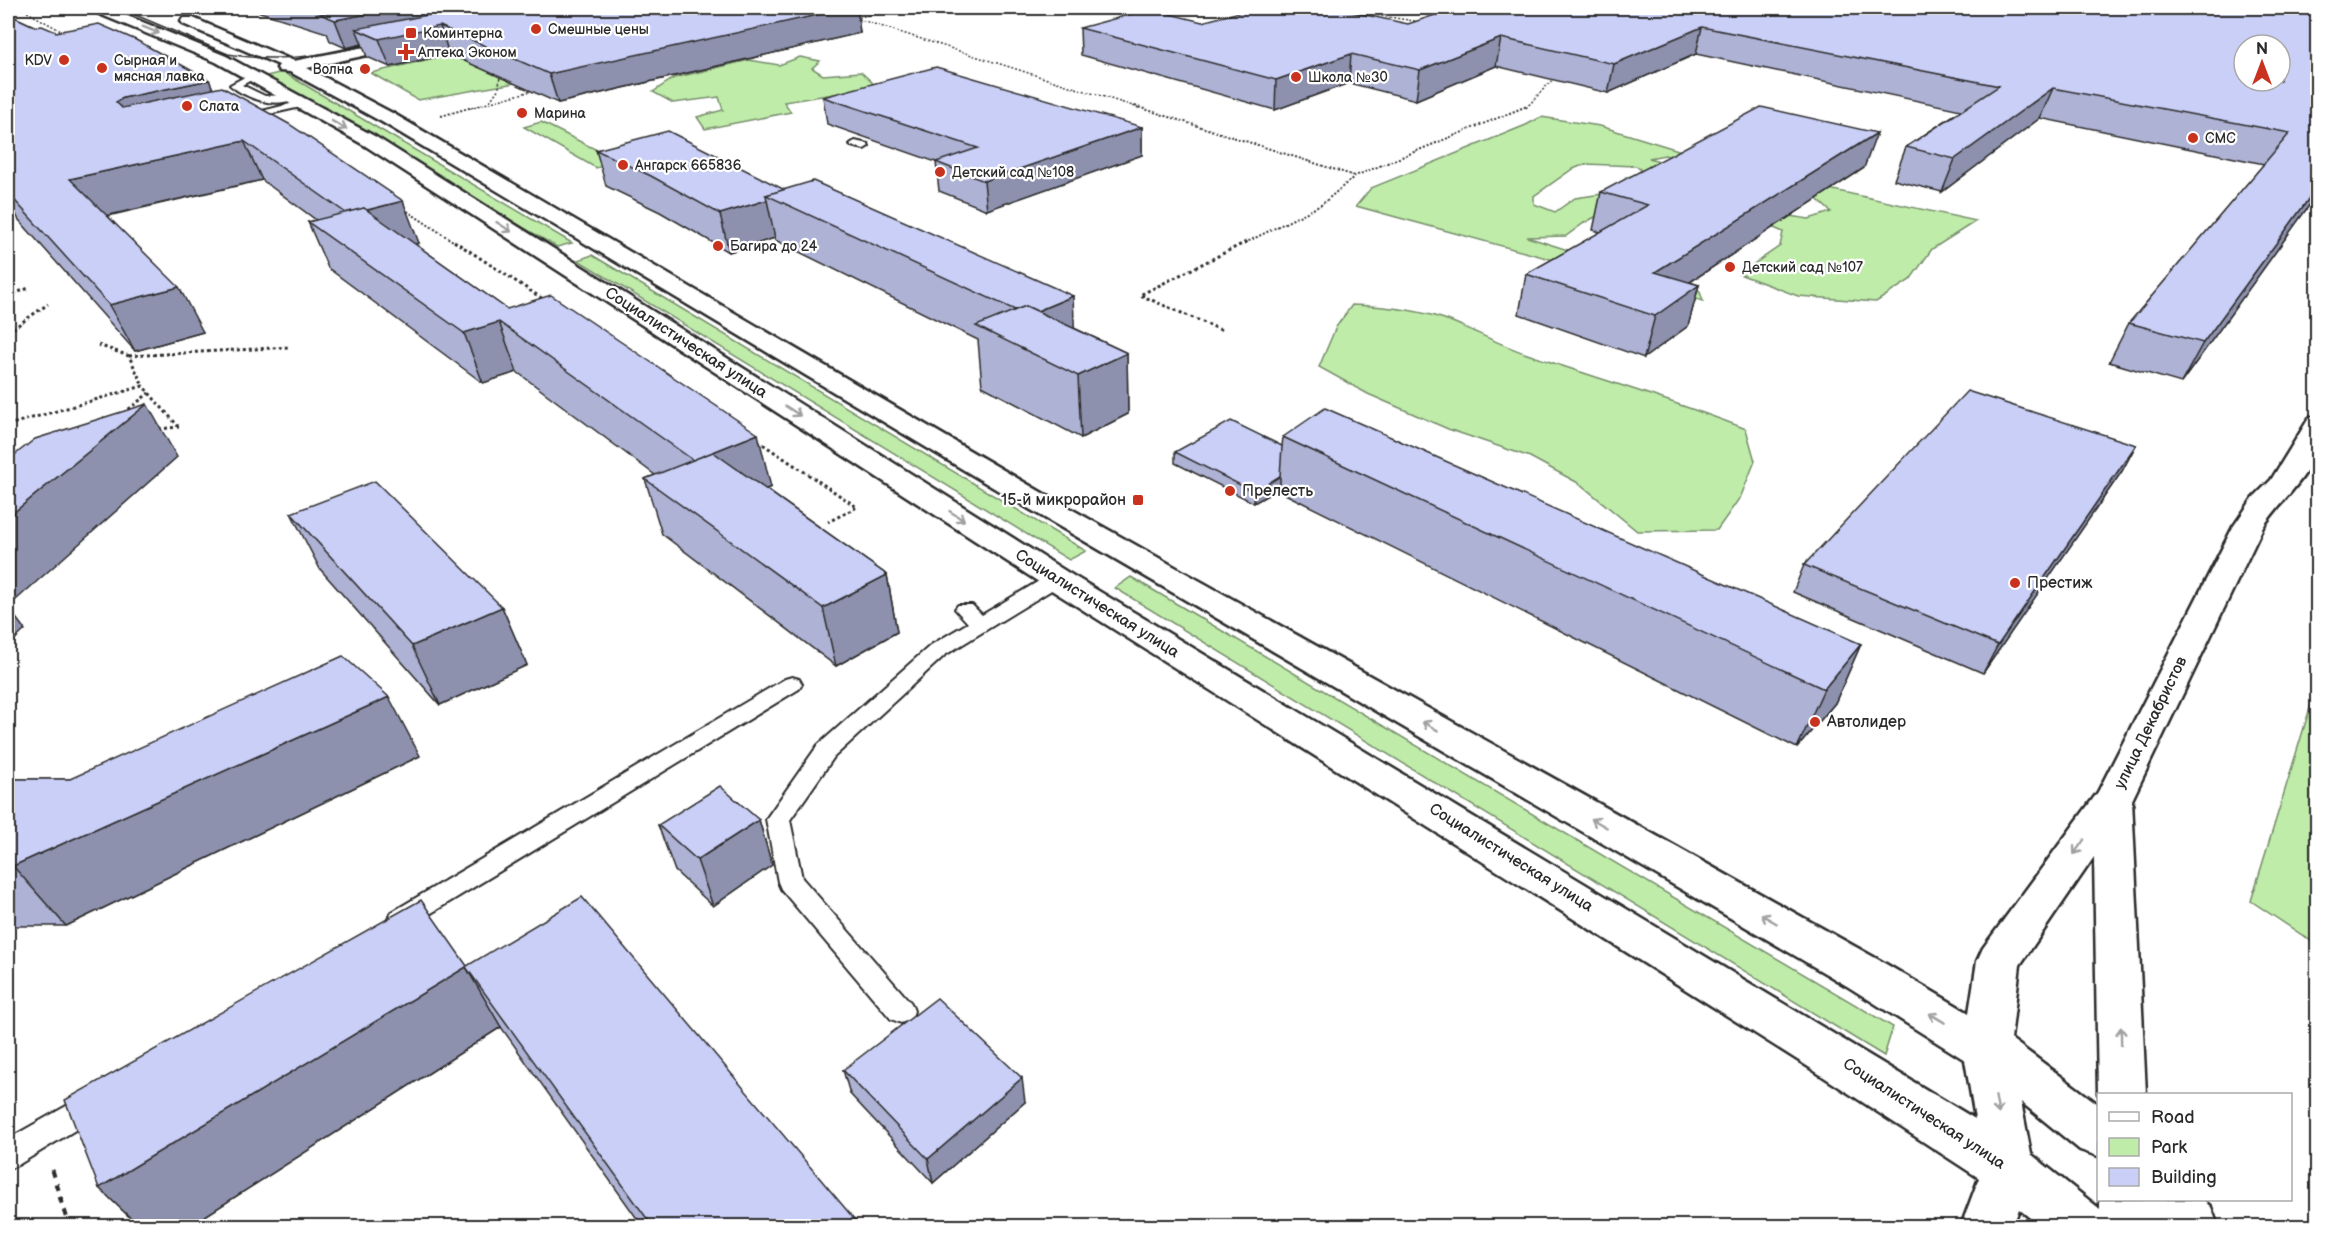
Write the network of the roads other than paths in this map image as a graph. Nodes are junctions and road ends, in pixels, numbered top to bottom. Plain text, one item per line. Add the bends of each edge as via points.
1 (97, 8) edge
2 (176, 16) dead end
3 (271, 77) junction
4 (227, 121) edge
5 (2318, 424) edge
6 (1056, 579) junction
7 (792, 684) dead end
8 (2113, 800) junction
9 (376, 934) edge
10 (901, 1011) dead end
11 (1987, 1048) junction
12 (112, 1092) edge
13 (2122, 1093) edge
14 (2097, 1132) edge
15 (8, 1155) edge
16 (2008, 1168) junction
17 (2126, 1201) edge
18 (2168, 1201) edge
19 (1988, 1227) edge
20 (2082, 1227) edge
21 (2127, 1227) edge
22 (2192, 1227) edge

1 -> 3 street, Социалистическая улица
2 - 3 street, Социалистическая улица
3 - 3 street via 416,33
3 - 4 lane
3 -> 6 street, Социалистическая улица
11 -> 3 street, Социалистическая улица via 1863,973 1046,507 388,118
5 - 8 street, улица Декабристов via 2283,485 2263,504 2248,527
6 - 10 lane via 973,617 826,750 778,819 790,882
6 - 16 street, Социалистическая улица via 1824,1050
7 - 9 lane
8 -> 11 street via 1999,961
13 -> 8 street, улица Декабристов
11 - 14 street, Социалистическая улица
11 -> 16 street
12 - 15 lane
16 - 19 street
16 - 20 street, Социалистическая улица
17 - 21 street
18 - 22 street

